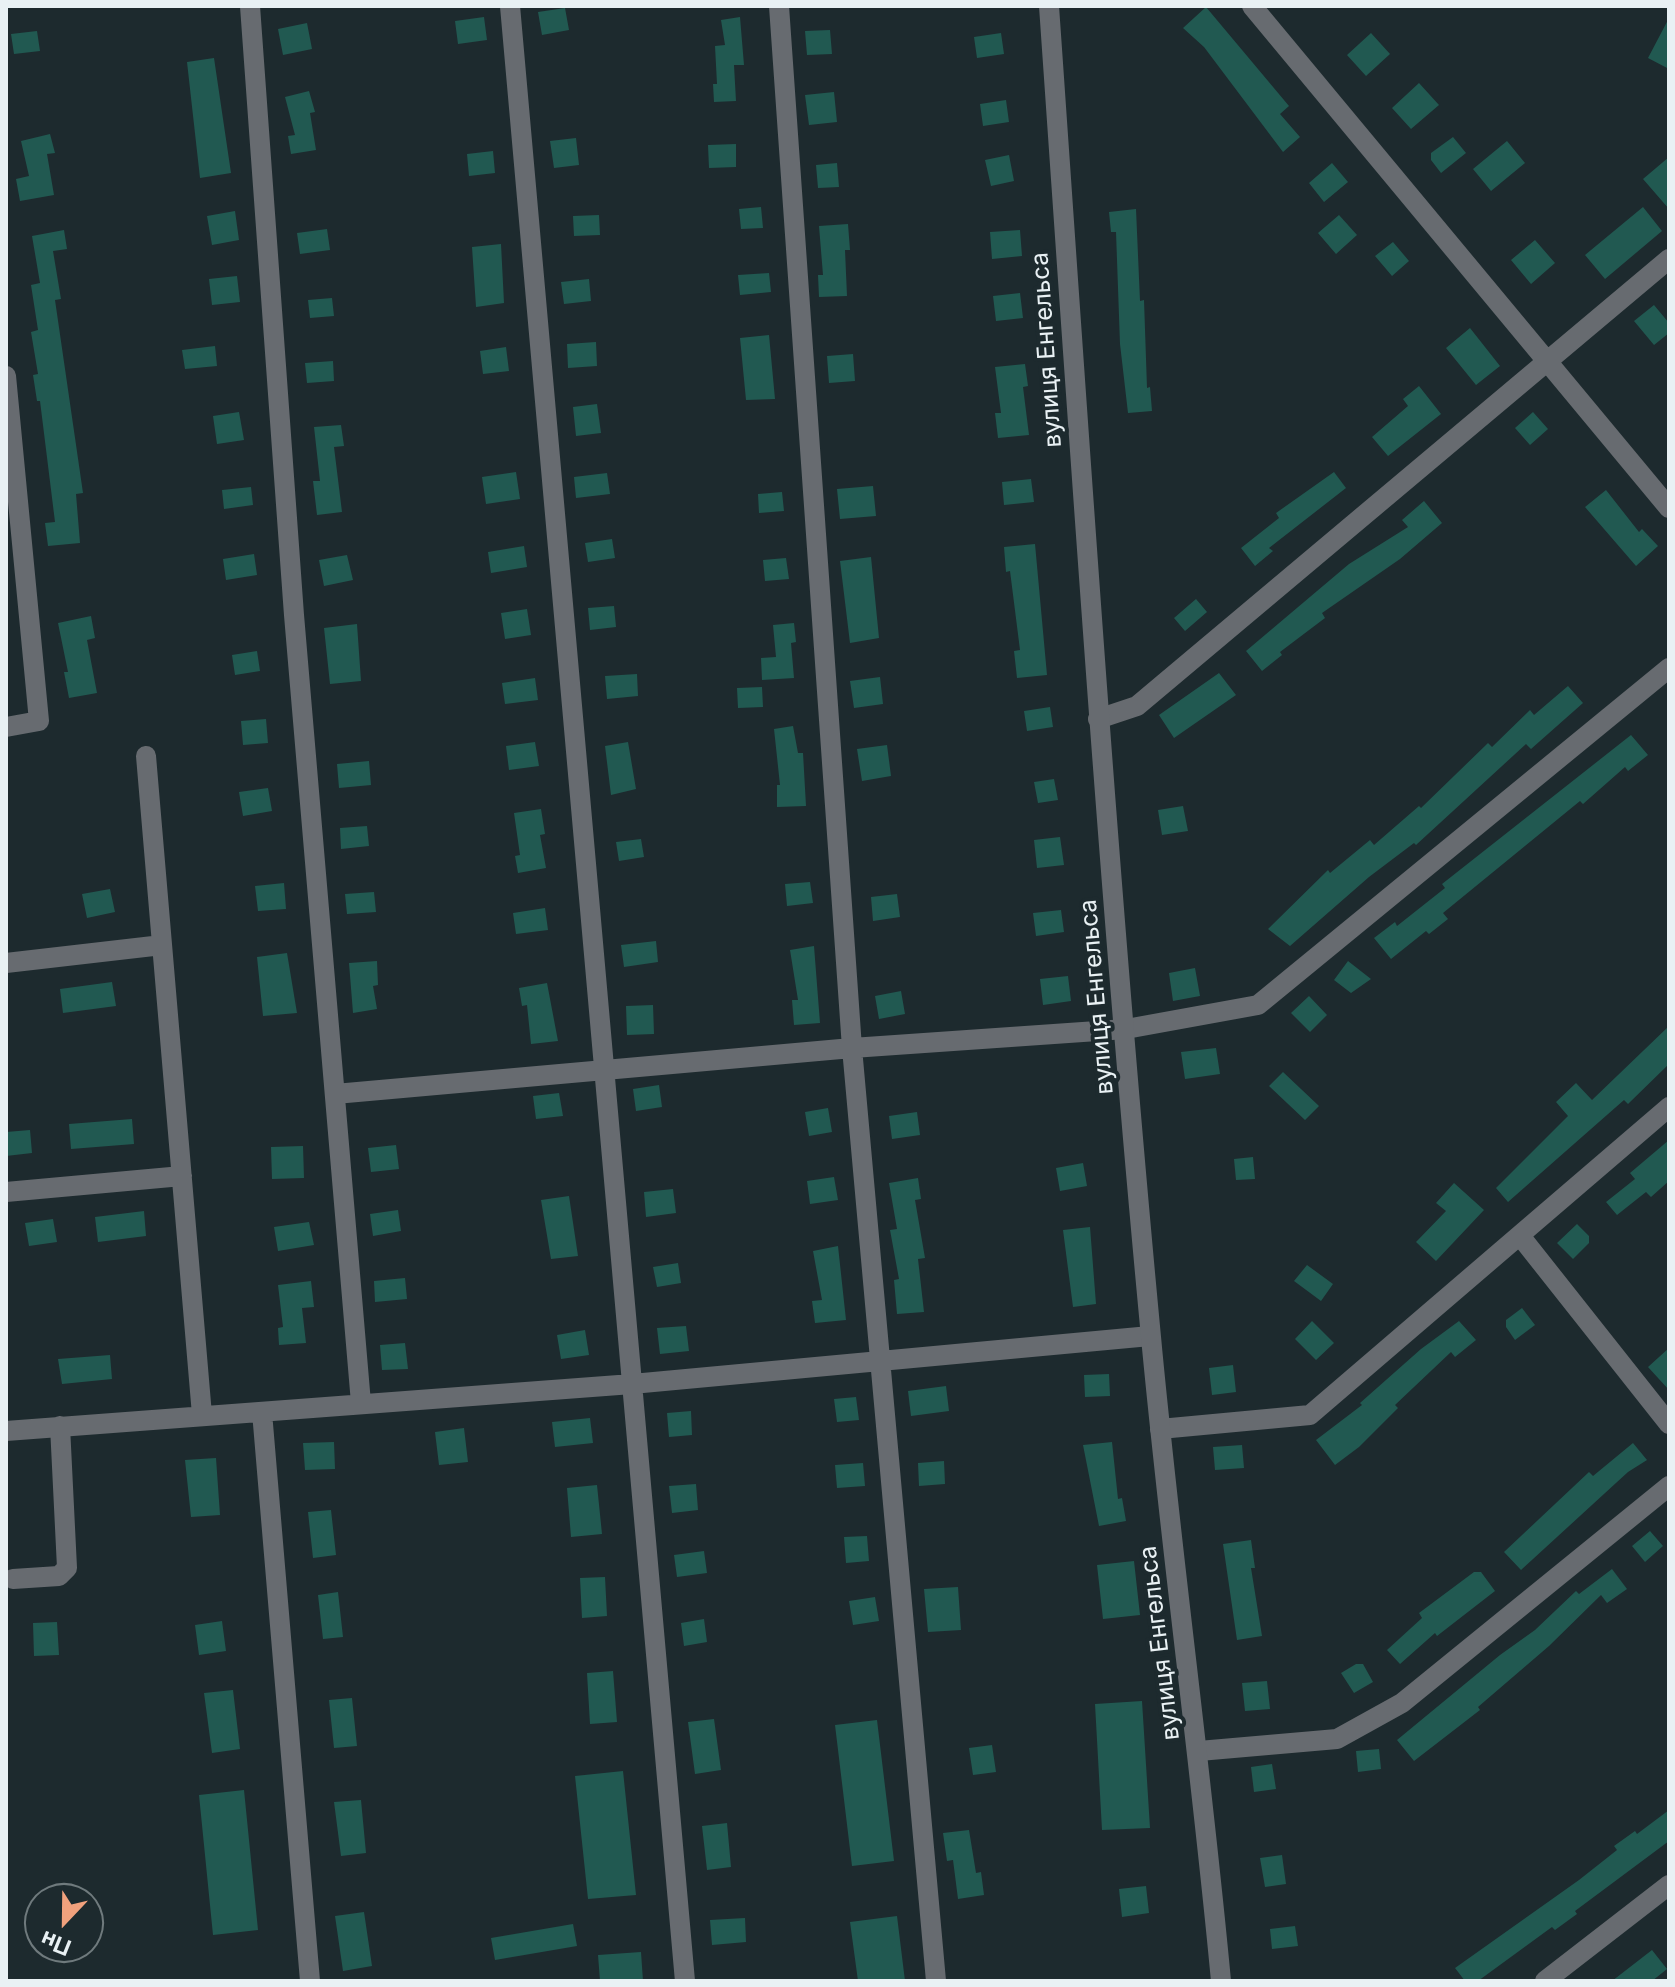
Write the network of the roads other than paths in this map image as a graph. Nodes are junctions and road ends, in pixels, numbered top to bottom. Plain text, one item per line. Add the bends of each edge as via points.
1 (250, 6) edge
2 (510, 6) edge
3 (779, 6) edge
4 (1049, 6) edge
5 (1252, 6) edge
6 (1669, 259) edge
7 (1546, 363) junction
8 (6, 376) edge
9 (1669, 508) edge
10 (1669, 668) edge
11 (1098, 719) junction
12 (6, 727) edge
13 (146, 756) dead end
14 (162, 945) junction
15 (6, 963) edge
16 (1126, 1029) junction
17 (852, 1048) junction
18 (603, 1069) junction
19 (335, 1094) junction
20 (1669, 1107) edge
21 (182, 1176) junction
22 (6, 1192) edge
23 (1521, 1237) junction
24 (1150, 1336) junction
25 (882, 1360) junction
26 (632, 1384) junction
27 (361, 1403) junction
28 (262, 1412) junction
29 (202, 1415) junction
30 (1669, 1424) edge
31 (60, 1426) junction
32 (1160, 1429) junction
33 (6, 1431) edge
34 (1669, 1486) edge
35 (13, 1579) dead end
36 (1199, 1751) junction
37 (1669, 1885) edge
38 (310, 1981) edge
39 (685, 1981) edge
40 (936, 1981) edge
41 (1221, 1981) edge
42 (1545, 1981) edge

1 - 19 street
2 - 18 street
3 - 17 street
4 - 11 street, вулиця Енгельса
5 - 7 street
6 - 7 street
7 - 9 street
7 - 11 street via 1137,706
8 - 12 street via 39,721
10 - 16 street via 1258,1005
11 - 16 street, вулиця Енгельса
13 - 14 street
14 - 15 street
14 - 21 street
16 - 17 street
16 - 24 street, вулиця Енгельса
17 - 18 street
17 - 25 street
18 - 19 street
18 - 26 street
19 - 27 street
20 - 23 street
21 - 22 street
21 - 29 street
23 - 30 street
23 - 32 street via 1310,1415
24 - 25 street
24 - 32 street, вулиця Енгельса
25 - 26 street
25 - 40 street
26 - 27 street
26 - 39 street
27 - 28 street
28 - 29 street
28 - 38 street
29 - 31 street
31 - 33 street
31 - 35 street via 67,1568 59,1576
32 - 36 street, вулиця Енгельса
34 - 36 street via 1402,1703 1337,1739
36 - 41 street, вулиця Енгельса
37 - 42 street

